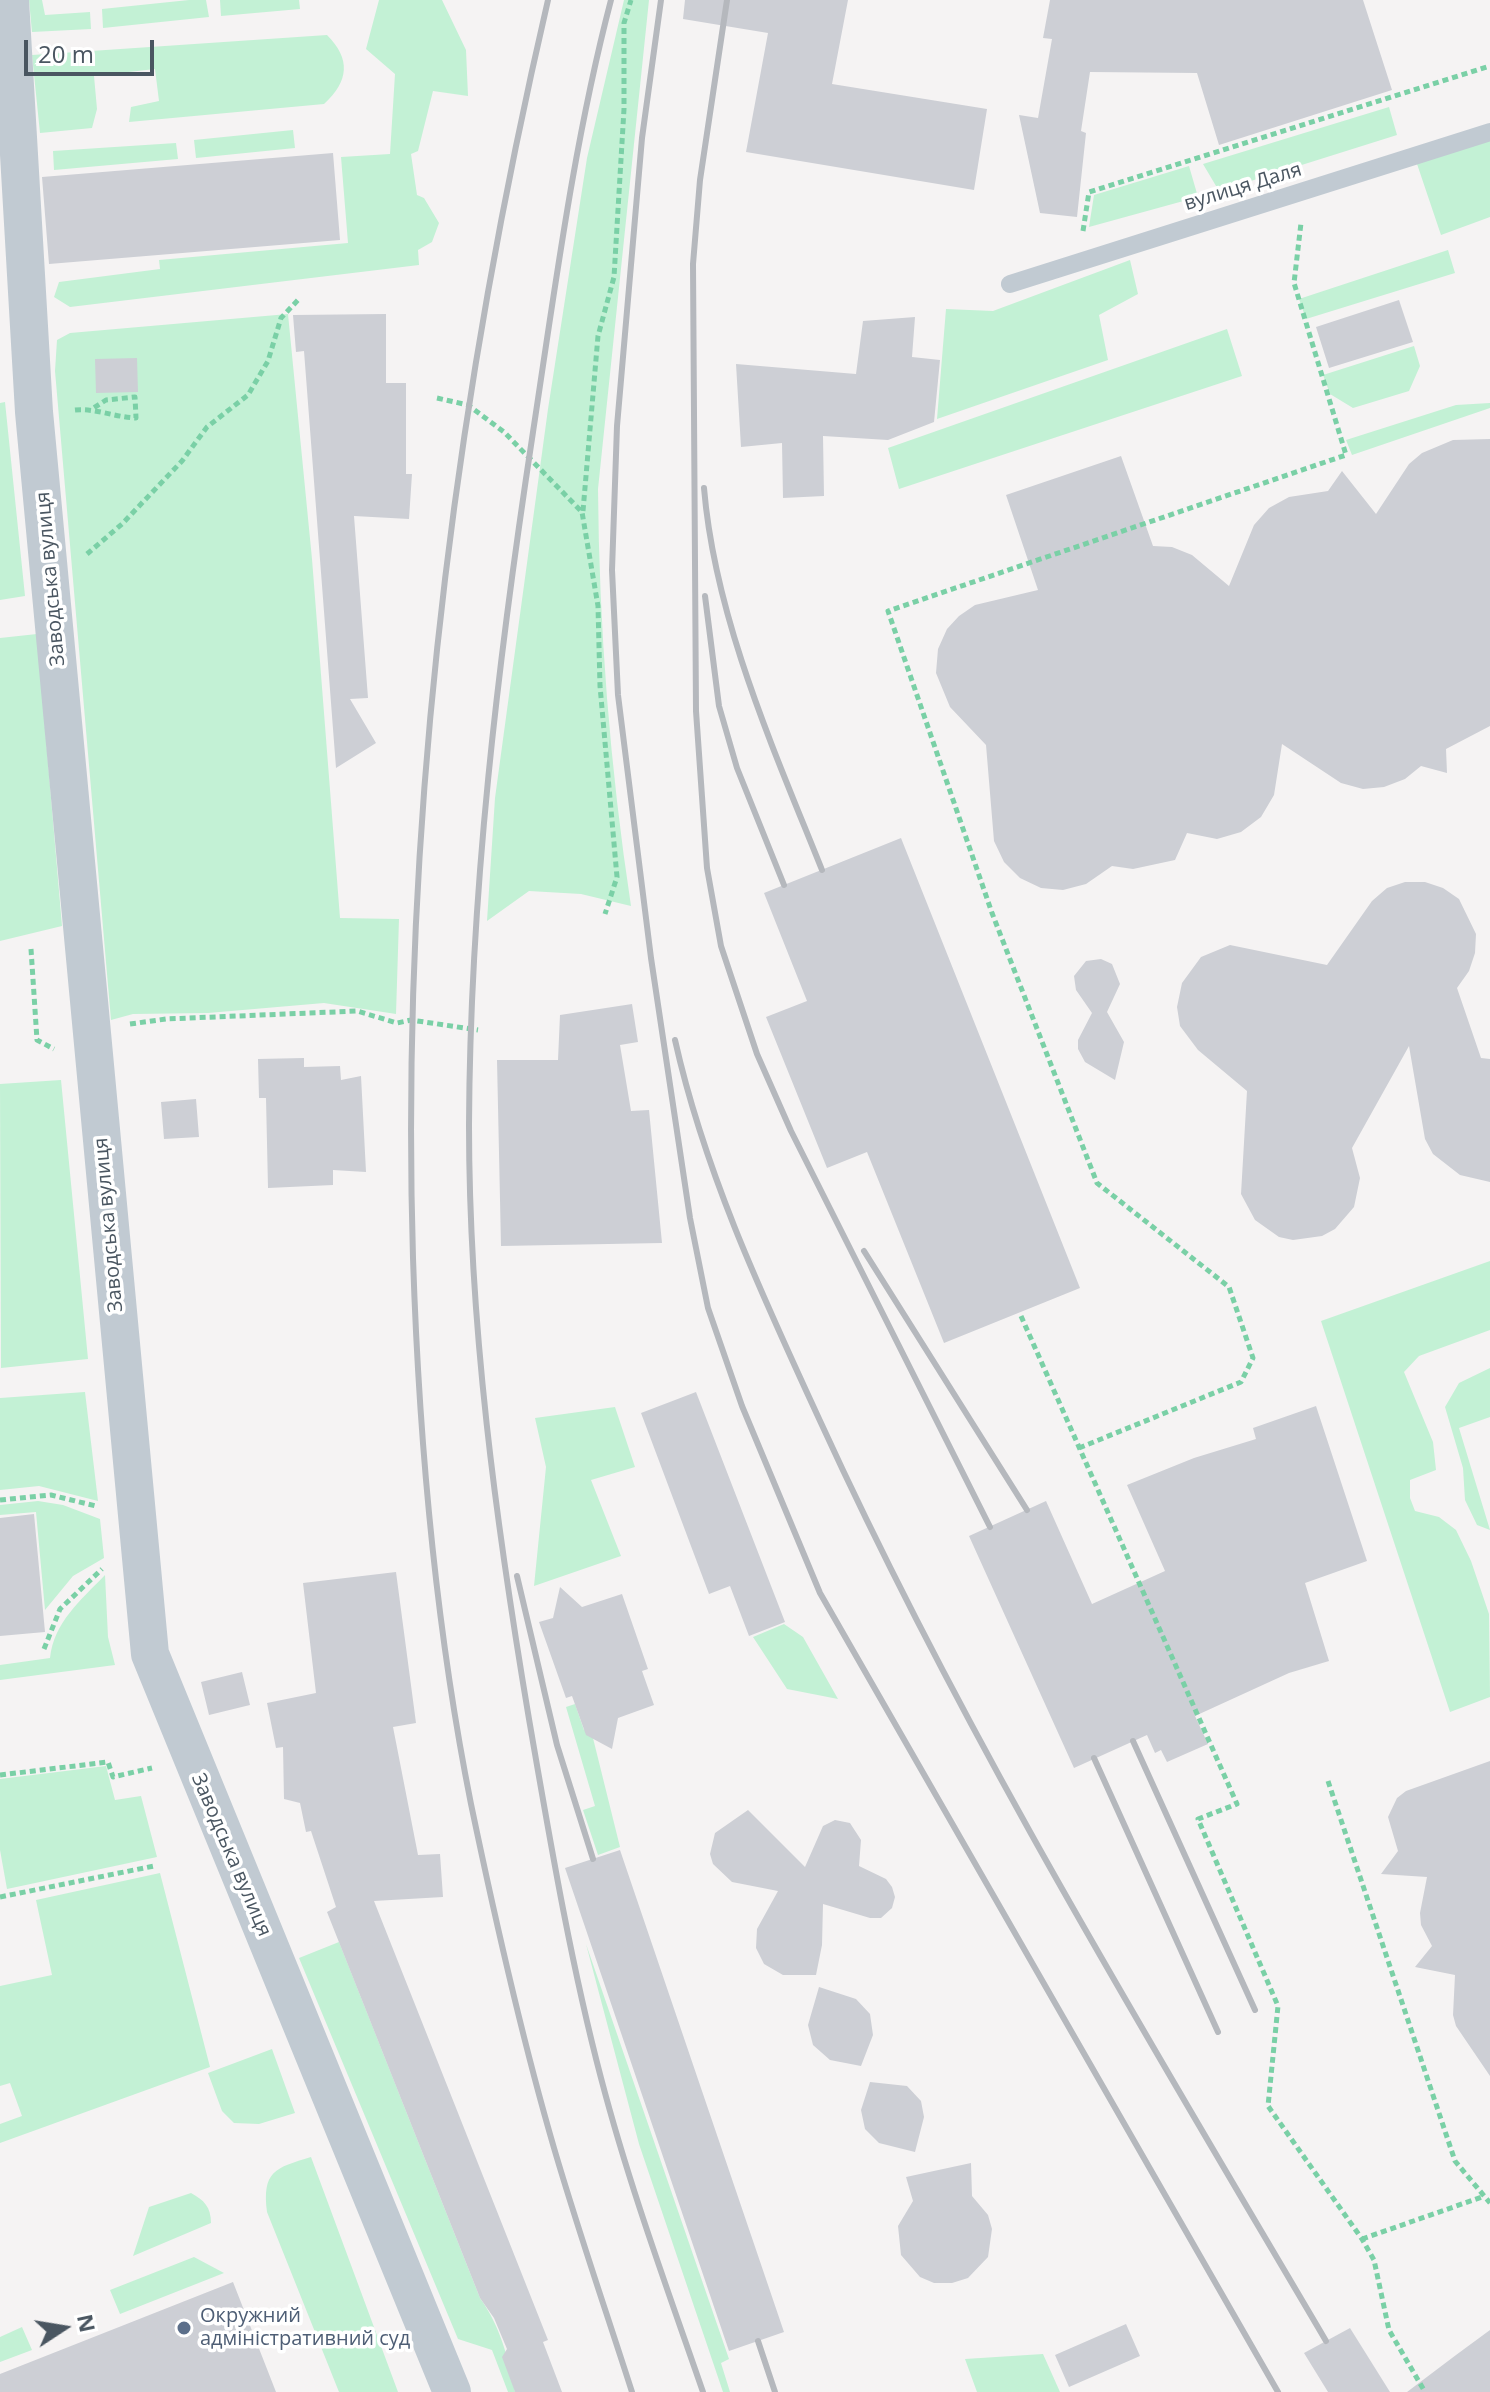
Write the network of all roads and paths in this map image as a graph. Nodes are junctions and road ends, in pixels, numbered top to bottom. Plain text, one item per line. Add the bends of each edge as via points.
1 (10, 0) edge
2 (631, 0) edge
3 (1490, 66) edge
4 (1490, 132) edge
5 (1302, 192) junction
6 (1078, 263) junction
7 (1010, 284) dead end
8 (298, 300) dead end
9 (437, 398) dead end
10 (92, 409) junction
11 (34, 412) junction
12 (582, 512) junction
13 (51, 588) junction
14 (605, 914) dead end
15 (91, 1030) junction
16 (478, 1030) dead end
17 (1021, 1316) dead end
18 (1079, 1448) junction
19 (0, 1500) edge
20 (105, 1508) dead end
21 (111, 1560) dead end
22 (44, 1649) dead end
23 (165, 1764) dead end
24 (0, 1775) edge
25 (1328, 1781) dead end
26 (154, 1866) dead end
27 (0, 1897) edge
28 (1482, 2197) junction
29 (1490, 2203) edge
30 (1362, 2239) junction
31 (452, 2392) edge
32 (1425, 2392) edge

1 - 11 street, Заводська вулиця
2 - 12 path via 624,23 614,277 598,336
3 - 6 path via 1089,192
4 - 5 lane, вулиця Даля
5 - 6 lane, вулиця Даля
5 - 18 path via 1294,283 1346,455 888,611 992,913 1097,1183 1229,1287 1253,1358 1241,1382
6 - 7 lane, вулиця Даля
8 - 13 path via 281,318 268,361 248,395 207,427 122,524
9 - 12 path via 468,405 504,432
10 - 10 path via 104,416 136,418 135,397 106,400
10 - 11 path
11 - 13 street, Заводська вулиця
12 - 14 path via 598,606 617,877
13 - 15 street, Заводська вулиця
15 - 16 path via 166,1019 357,1011 397,1023 411,1020
15 - 31 street, Заводська вулиця via 150,1654
17 - 18 path
18 - 30 path via 1237,1804 1198,1819 1278,2006 1268,2106
19 - 20 path via 51,1495
21 - 22 path via 60,1609
23 - 24 path via 113,1777 108,1762
25 - 28 path via 1455,2161
26 - 27 path
28 - 29 path
28 - 30 path
30 - 32 path via 1374,2260 1389,2330

